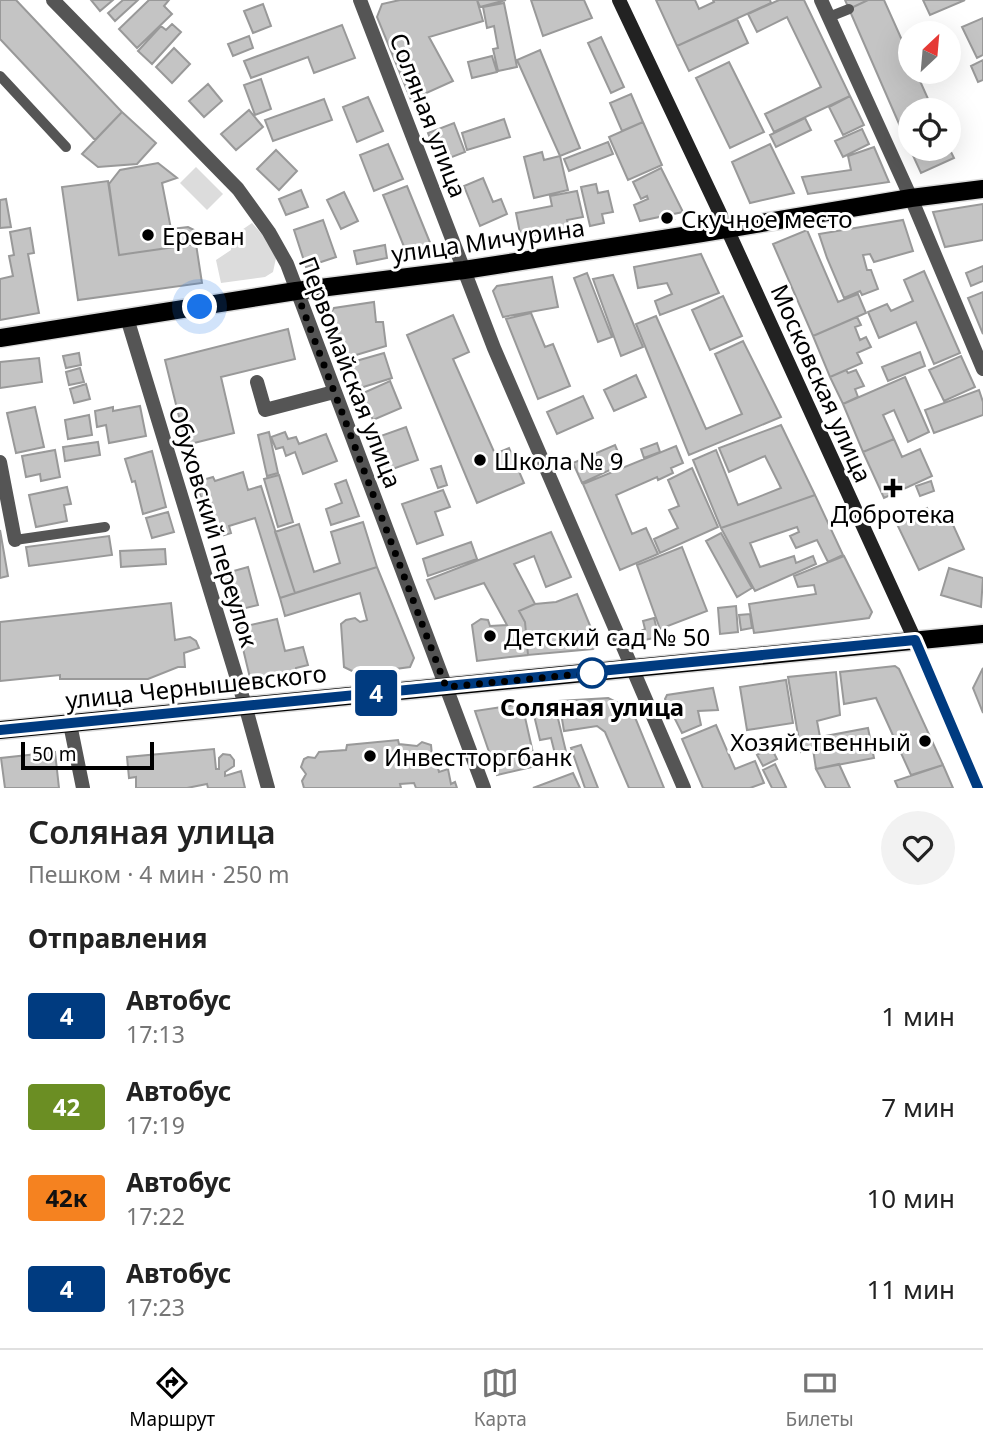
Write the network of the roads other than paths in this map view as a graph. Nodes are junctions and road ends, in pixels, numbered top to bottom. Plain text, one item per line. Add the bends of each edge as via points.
1 (54, 0) edge
2 (360, 0) edge
3 (619, 0) edge
4 (821, 0) edge
5 (849, 9) dead end
6 (829, 17) junction
7 (0, 76) edge
8 (66, 147) dead end
9 (983, 189) edge
10 (911, 198) junction
11 (727, 229) junction
12 (464, 270) junction
13 (296, 291) junction
14 (127, 318) junction
15 (0, 338) edge
16 (983, 369) edge
17 (257, 382) dead end
18 (334, 392) junction
19 (0, 462) edge
20 (105, 527) dead end
21 (15, 540) joint
22 (983, 634) edge
23 (915, 640) junction
24 (634, 669) junction
25 (446, 687) junction
26 (245, 705) junction
27 (70, 724) junction
28 (0, 730) edge
29 (83, 788) edge
30 (268, 788) edge
31 (484, 788) edge
32 (684, 788) edge
33 (978, 788) edge

1 - 13 street, Первомайская улица via 238,189 269,232
2 - 12 street, Соляная улица
3 - 11 main road, Московская улица
4 - 6 street
5 - 6 lane
6 - 10 street
7 - 8 lane
9 - 10 main road, улица Мичурина
10 - 11 main road, улица Мичурина
10 - 16 street
11 - 12 main road, улица Мичурина
11 - 23 main road, Московская улица
12 - 13 main road, улица Мичурина
12 - 24 street, Соляная улица
13 - 14 main road, улица Мичурина
13 - 18 street, Первомайская улица
14 - 15 main road, улица Мичурина
14 - 26 street, Обуховский переулок
17 - 18 street via 265,411
18 - 25 street, Первомайская улица
19 - 21 street
20 - 21 lane
22 - 23 main road, улица Чернышевского
23 - 24 main road, улица Чернышевского
23 - 33 street, Московская улица
24 - 25 main road, улица Чернышевского
24 - 32 street, Соляная улица
25 - 26 main road, улица Чернышевского
25 - 31 street, Первомайская улица
26 - 27 main road, улица Чернышевского
26 - 30 street, Обуховский переулок
27 - 28 main road, улица Чернышевского
27 - 29 street

